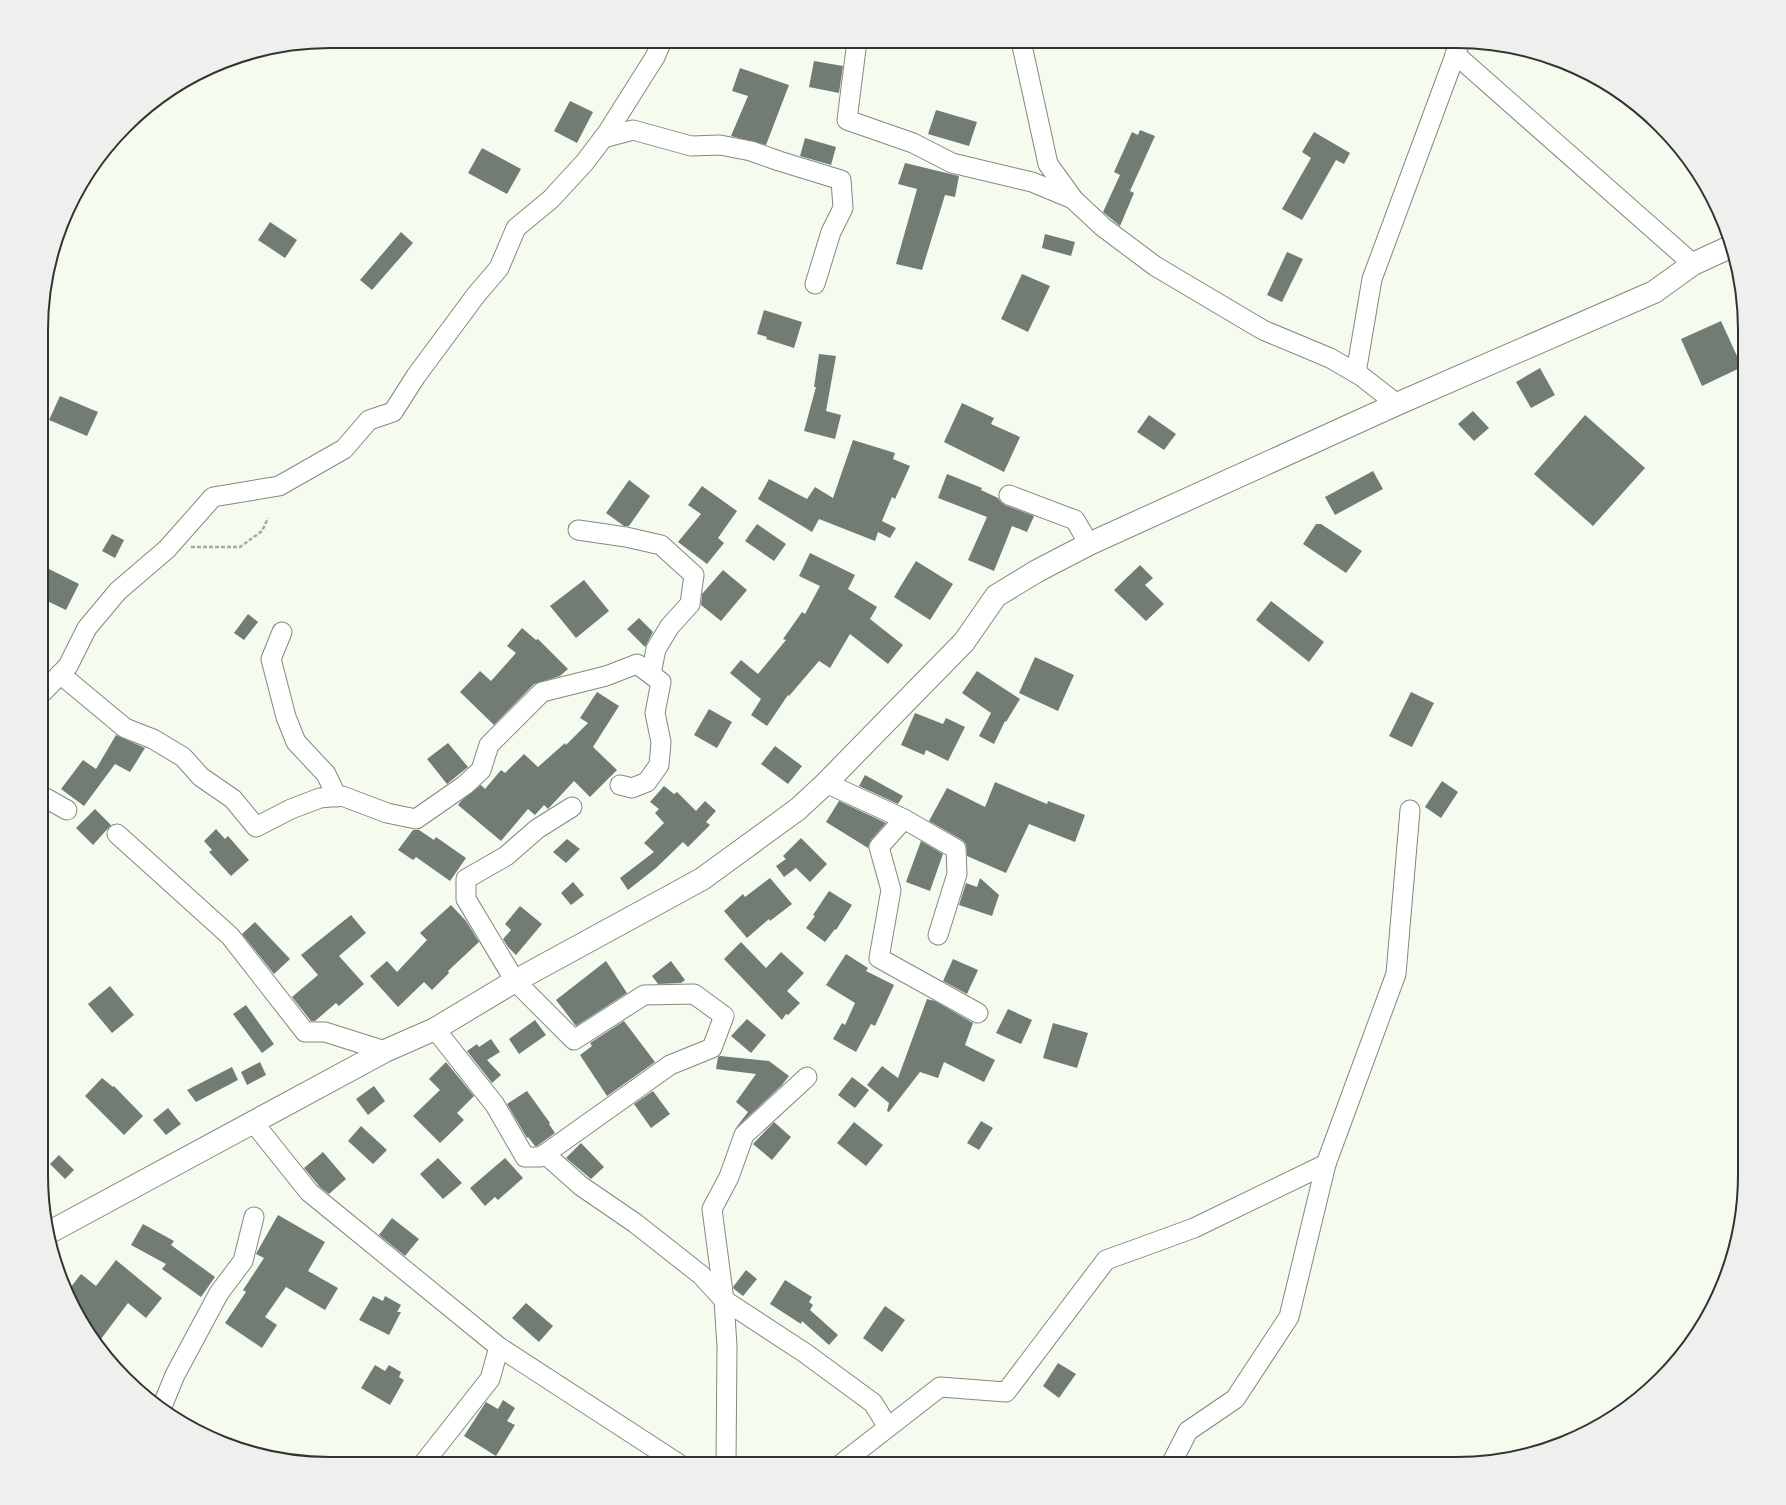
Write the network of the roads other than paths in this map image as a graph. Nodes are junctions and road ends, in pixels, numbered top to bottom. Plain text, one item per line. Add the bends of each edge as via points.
1 (659, 48) edge
2 (856, 48) edge
3 (1023, 48) edge
4 (1458, 48) edge
5 (603, 138) junction
6 (1074, 200) junction
7 (1726, 249) edge
8 (1693, 264) junction
9 (815, 284) dead end
10 (1356, 373) junction
11 (1397, 404) junction
12 (1009, 495) dead end
13 (578, 530) dead end
14 (1089, 544) junction
15 (282, 632) dead end
16 (60, 674) junction
17 (651, 674) junction
18 (48, 687) edge
19 (826, 783) junction
20 (620, 785) dead end
21 (337, 797) junction
22 (48, 799) edge
23 (572, 807) dead end
24 (67, 810) dead end
25 (1410, 810) dead end
26 (904, 819) junction
27 (117, 834) dead end
28 (938, 935) dead end
29 (515, 981) junction
30 (978, 1013) dead end
31 (435, 1030) junction
32 (385, 1051) junction
33 (807, 1077) dead end
34 (253, 1122) junction
35 (545, 1154) junction
36 (1326, 1164) junction
37 (254, 1217) dead end
38 (53, 1230) edge
39 (724, 1300) junction
40 (499, 1347) junction
41 (163, 1403) edge
42 (888, 1427) junction
43 (435, 1457) edge
44 (668, 1457) edge
45 (726, 1457) edge
46 (850, 1457) edge
47 (1175, 1457) edge

1 - 5 street
2 - 6 street via 847,120 912,143 952,163 1032,182
3 - 6 street via 1048,164
4 - 8 street
4 - 10 street via 1372,279
5 - 9 street via 634,130 692,146 728,146 841,180 843,208 831,232
5 - 16 street via 551,199 516,228 499,268 476,295 392,412 369,420 344,449 279,486 213,497 167,549 118,591 87,628 68,666
6 - 10 street via 1103,227 1155,266 1263,330 1330,358
7 - 8 main road
8 - 11 main road via 1654,292
10 - 11 street
11 - 14 main road
12 - 14 street via 1075,520
13 - 17 street via 661,545 694,575 690,604 670,626 656,649
14 - 19 main road via 996,596 964,642
15 - 21 street via 271,659 286,717 296,742 326,774
16 - 18 street
16 - 21 street via 124,728 153,739 183,757 201,778 233,799 256,827 320,798
17 - 20 street via 661,682 655,713 661,742 660,765 647,782 632,788
17 - 21 street via 637,664 606,676 542,692 489,745 481,770 465,785 416,819 387,813 342,796
19 - 26 street
19 - 29 main road via 798,809 702,879
22 - 24 street
23 - 29 street via 537,829 506,856 466,879 466,899
25 - 36 street via 1396,974
26 - 28 street via 956,849 957,874
26 - 30 street via 879,846 891,890 879,958
27 - 32 street via 230,936 305,1032 325,1032
29 - 31 main road
29 - 35 street via 574,1040 644,995 694,994 724,1016 712,1048 670,1065
31 - 32 main road
31 - 35 street via 495,1105 525,1156 540,1157
32 - 34 main road
33 - 39 street via 744,1135 729,1177 712,1209
34 - 38 main road
34 - 40 street via 308,1192
35 - 39 street via 581,1186 635,1223 702,1275
36 - 42 street via 1194,1228 1106,1260 1006,1392 940,1387
36 - 47 street via 1289,1317 1235,1399 1188,1431
37 - 41 street via 243,1261 218,1293 175,1375
39 - 42 street via 805,1353 873,1403
39 - 45 street via 728,1346
40 - 43 street via 490,1379
40 - 44 street
42 - 46 street

